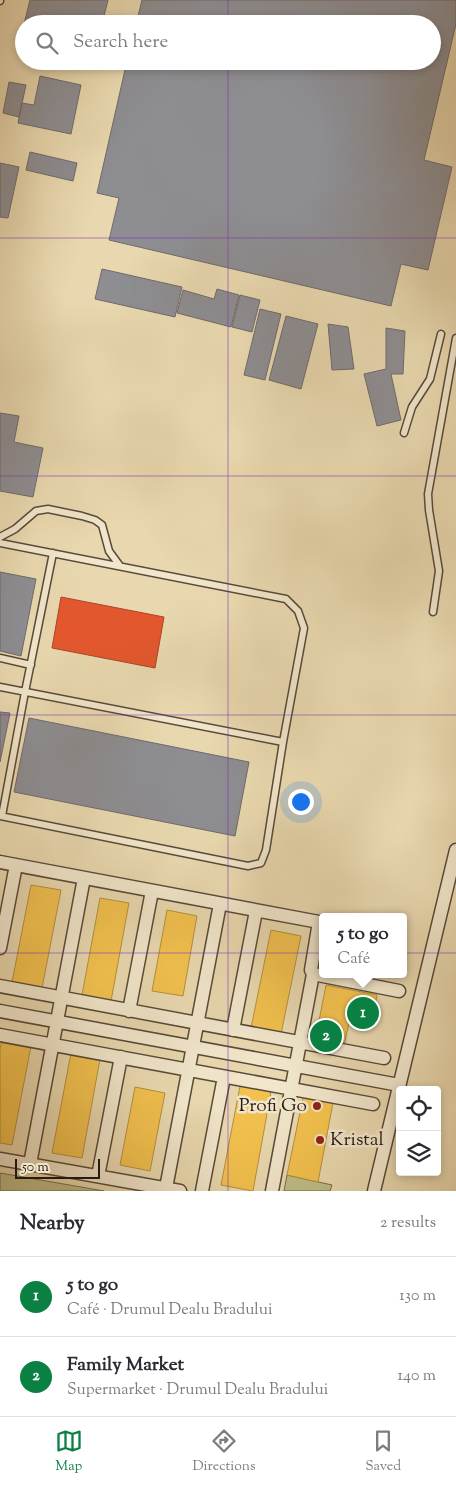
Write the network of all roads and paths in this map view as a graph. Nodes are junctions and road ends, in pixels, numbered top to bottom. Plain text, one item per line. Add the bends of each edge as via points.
1 (441, 334) dead end
2 (456, 338) edge
3 (404, 433) dead end
4 (0, 537) edge
5 (0, 543) edge
6 (53, 553) junction
7 (120, 566) junction
8 (433, 612) dead end
9 (0, 658) edge
10 (30, 665) junction
11 (0, 687) edge
12 (25, 692) junction
13 (283, 742) junction
14 (1, 816) edge
15 (456, 850) edge
16 (0, 862) edge
17 (16, 865) junction
18 (84, 878) junction
19 (152, 891) junction
20 (220, 904) junction
21 (256, 911) junction
22 (0, 948) edge
23 (313, 974) junction
24 (319, 975) edge
25 (333, 978) edge
26 (0, 986) edge
27 (399, 991) dead end
28 (61, 998) junction
29 (0, 1011) edge
30 (129, 1011) junction
31 (57, 1021) junction
32 (197, 1023) junction
33 (233, 1030) junction
34 (0, 1035) edge
35 (300, 1042) junction
36 (52, 1044) junction
37 (193, 1047) junction
38 (121, 1057) junction
39 (384, 1058) dead end
40 (296, 1066) junction
41 (188, 1070) junction
42 (224, 1077) junction
43 (399, 1085) junction
44 (291, 1089) junction
45 (373, 1104) dead end
46 (0, 1159) edge
47 (30, 1164) junction
48 (98, 1176) junction
49 (166, 1188) junction
50 (180, 1191) edge
51 (202, 1191) edge
52 (272, 1191) edge
53 (374, 1191) edge

1 - 3 lane via 430,379 412,407
2 - 8 lane via 428,494 439,571
4 - 7 lane via 15,529 36,510 48,509 82,516 102,525 109,550
5 - 6 lane
6 - 7 lane
6 - 10 lane
7 - 13 lane via 286,599 298,611 304,628
9 - 10 lane
10 - 12 lane
11 - 12 lane
12 - 13 lane
12 - 14 lane
13 - 14 lane via 266,850 261,863 248,866
15 - 43 street
16 - 17 street
17 - 18 street
17 - 22 street
18 - 19 street
18 - 28 street
19 - 20 street
19 - 30 street
20 - 21 street
20 - 32 street
21 - 23 street via 319,922
21 - 33 street
23 - 24 street
23 - 35 street
25 - 27 street
26 - 28 street
28 - 30 street
28 - 31 street
29 - 31 street
30 - 32 street
31 - 36 street
31 - 37 street
32 - 33 street
32 - 37 street
33 - 35 street
34 - 36 street
35 - 39 street
35 - 40 street
36 - 38 street
36 - 47 street
37 - 40 street
37 - 41 street
38 - 41 street
38 - 48 street
40 - 43 street
40 - 44 street
41 - 42 street
41 - 49 street
42 - 44 street
42 - 51 street
43 - 53 street
44 - 45 street
44 - 52 street
46 - 47 street
47 - 48 street
48 - 49 street
49 - 50 street

